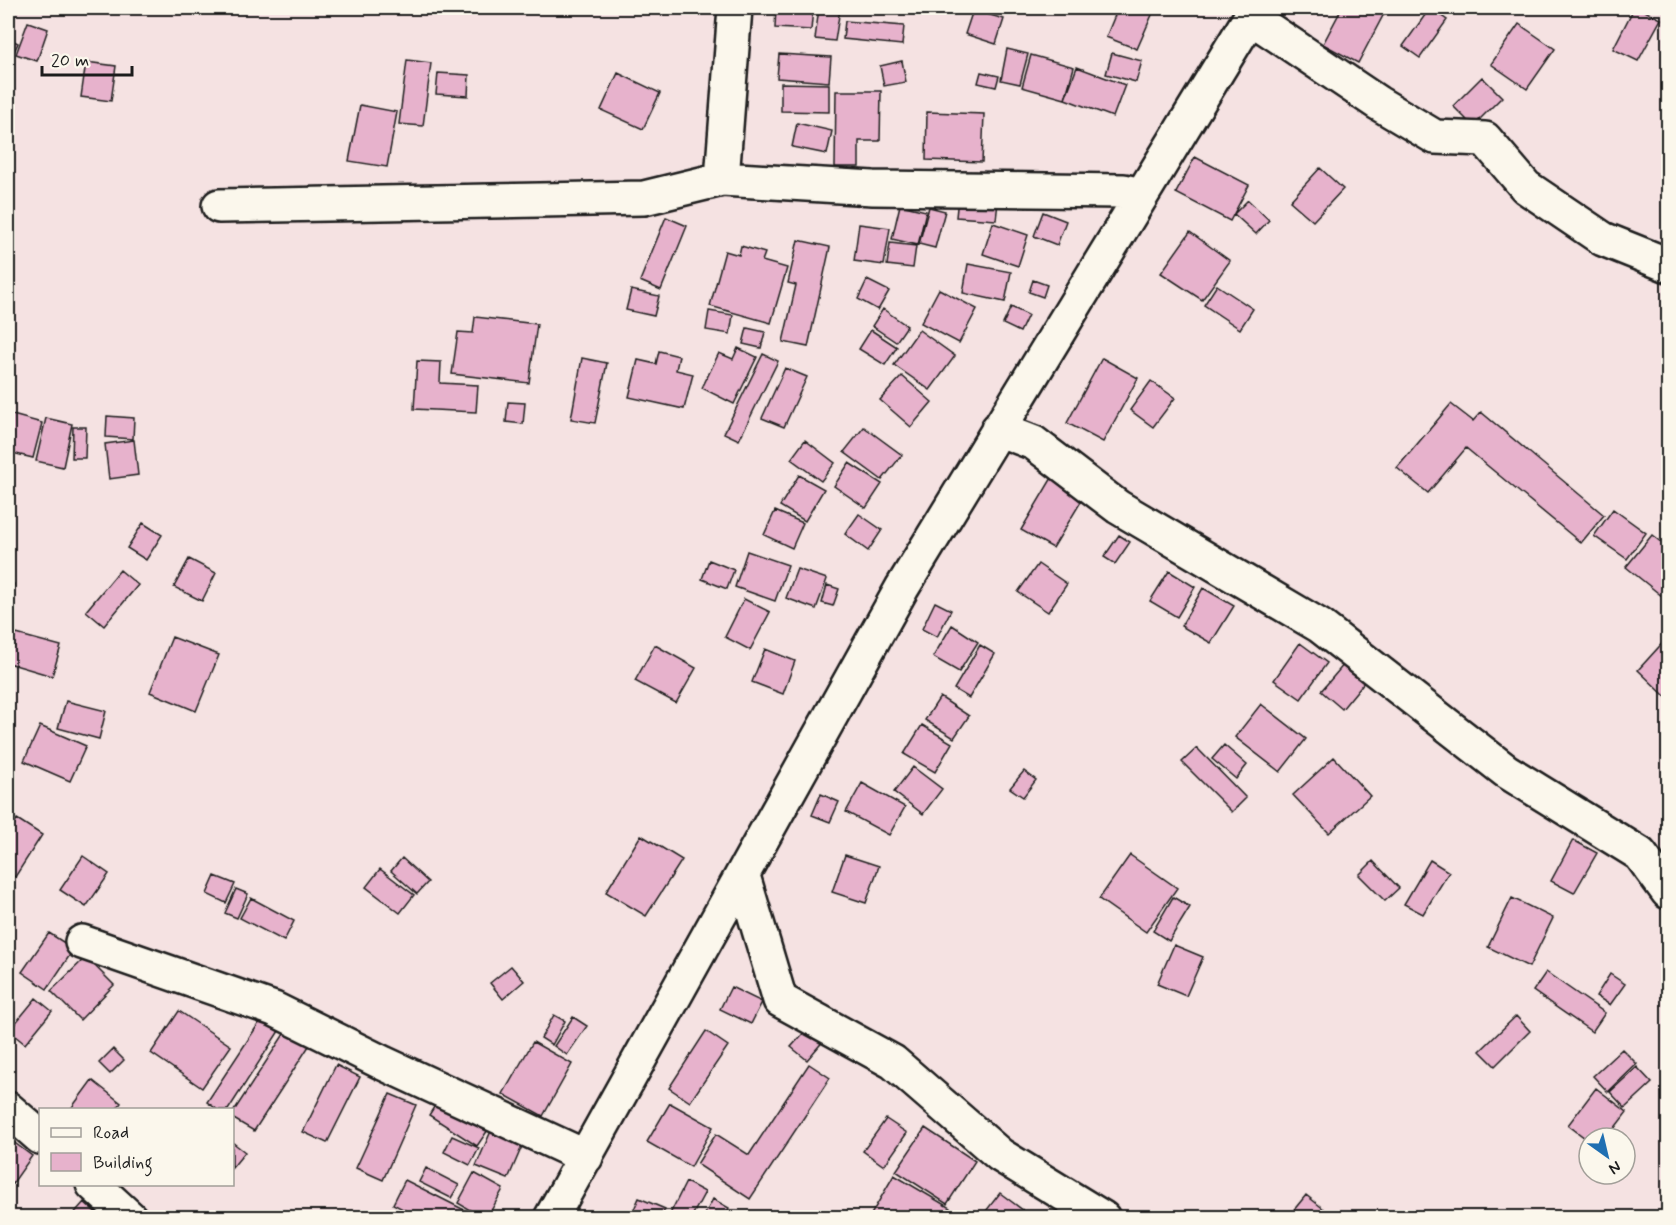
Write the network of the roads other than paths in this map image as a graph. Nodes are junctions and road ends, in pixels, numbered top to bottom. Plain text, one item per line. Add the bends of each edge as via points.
1 (735, 8) edge
2 (1253, 12) edge
3 (722, 179) junction
4 (1141, 195) junction
5 (219, 206) dead end
6 (1668, 265) edge
7 (998, 429) junction
8 (743, 876) junction
9 (1668, 892) edge
10 (82, 942) dead end
11 (8, 1109) edge
12 (39, 1136) edge
13 (586, 1157) junction
14 (94, 1186) edge
15 (130, 1218) edge
16 (551, 1218) edge
17 (1103, 1218) edge

1 - 3 street
2 - 4 street
2 - 6 street via 1378,104 1435,137 1485,139 1526,187 1603,239
3 - 4 street via 873,188 1124,191
3 - 5 street via 644,198
4 - 7 street
7 - 8 street via 902,588
7 - 9 street via 1034,443 1118,507 1320,626 1506,771 1640,854
8 - 13 street
8 - 17 street via 780,1000 894,1062 1000,1155
10 - 13 street via 274,1009
11 - 12 street
13 - 16 street
14 - 15 street

